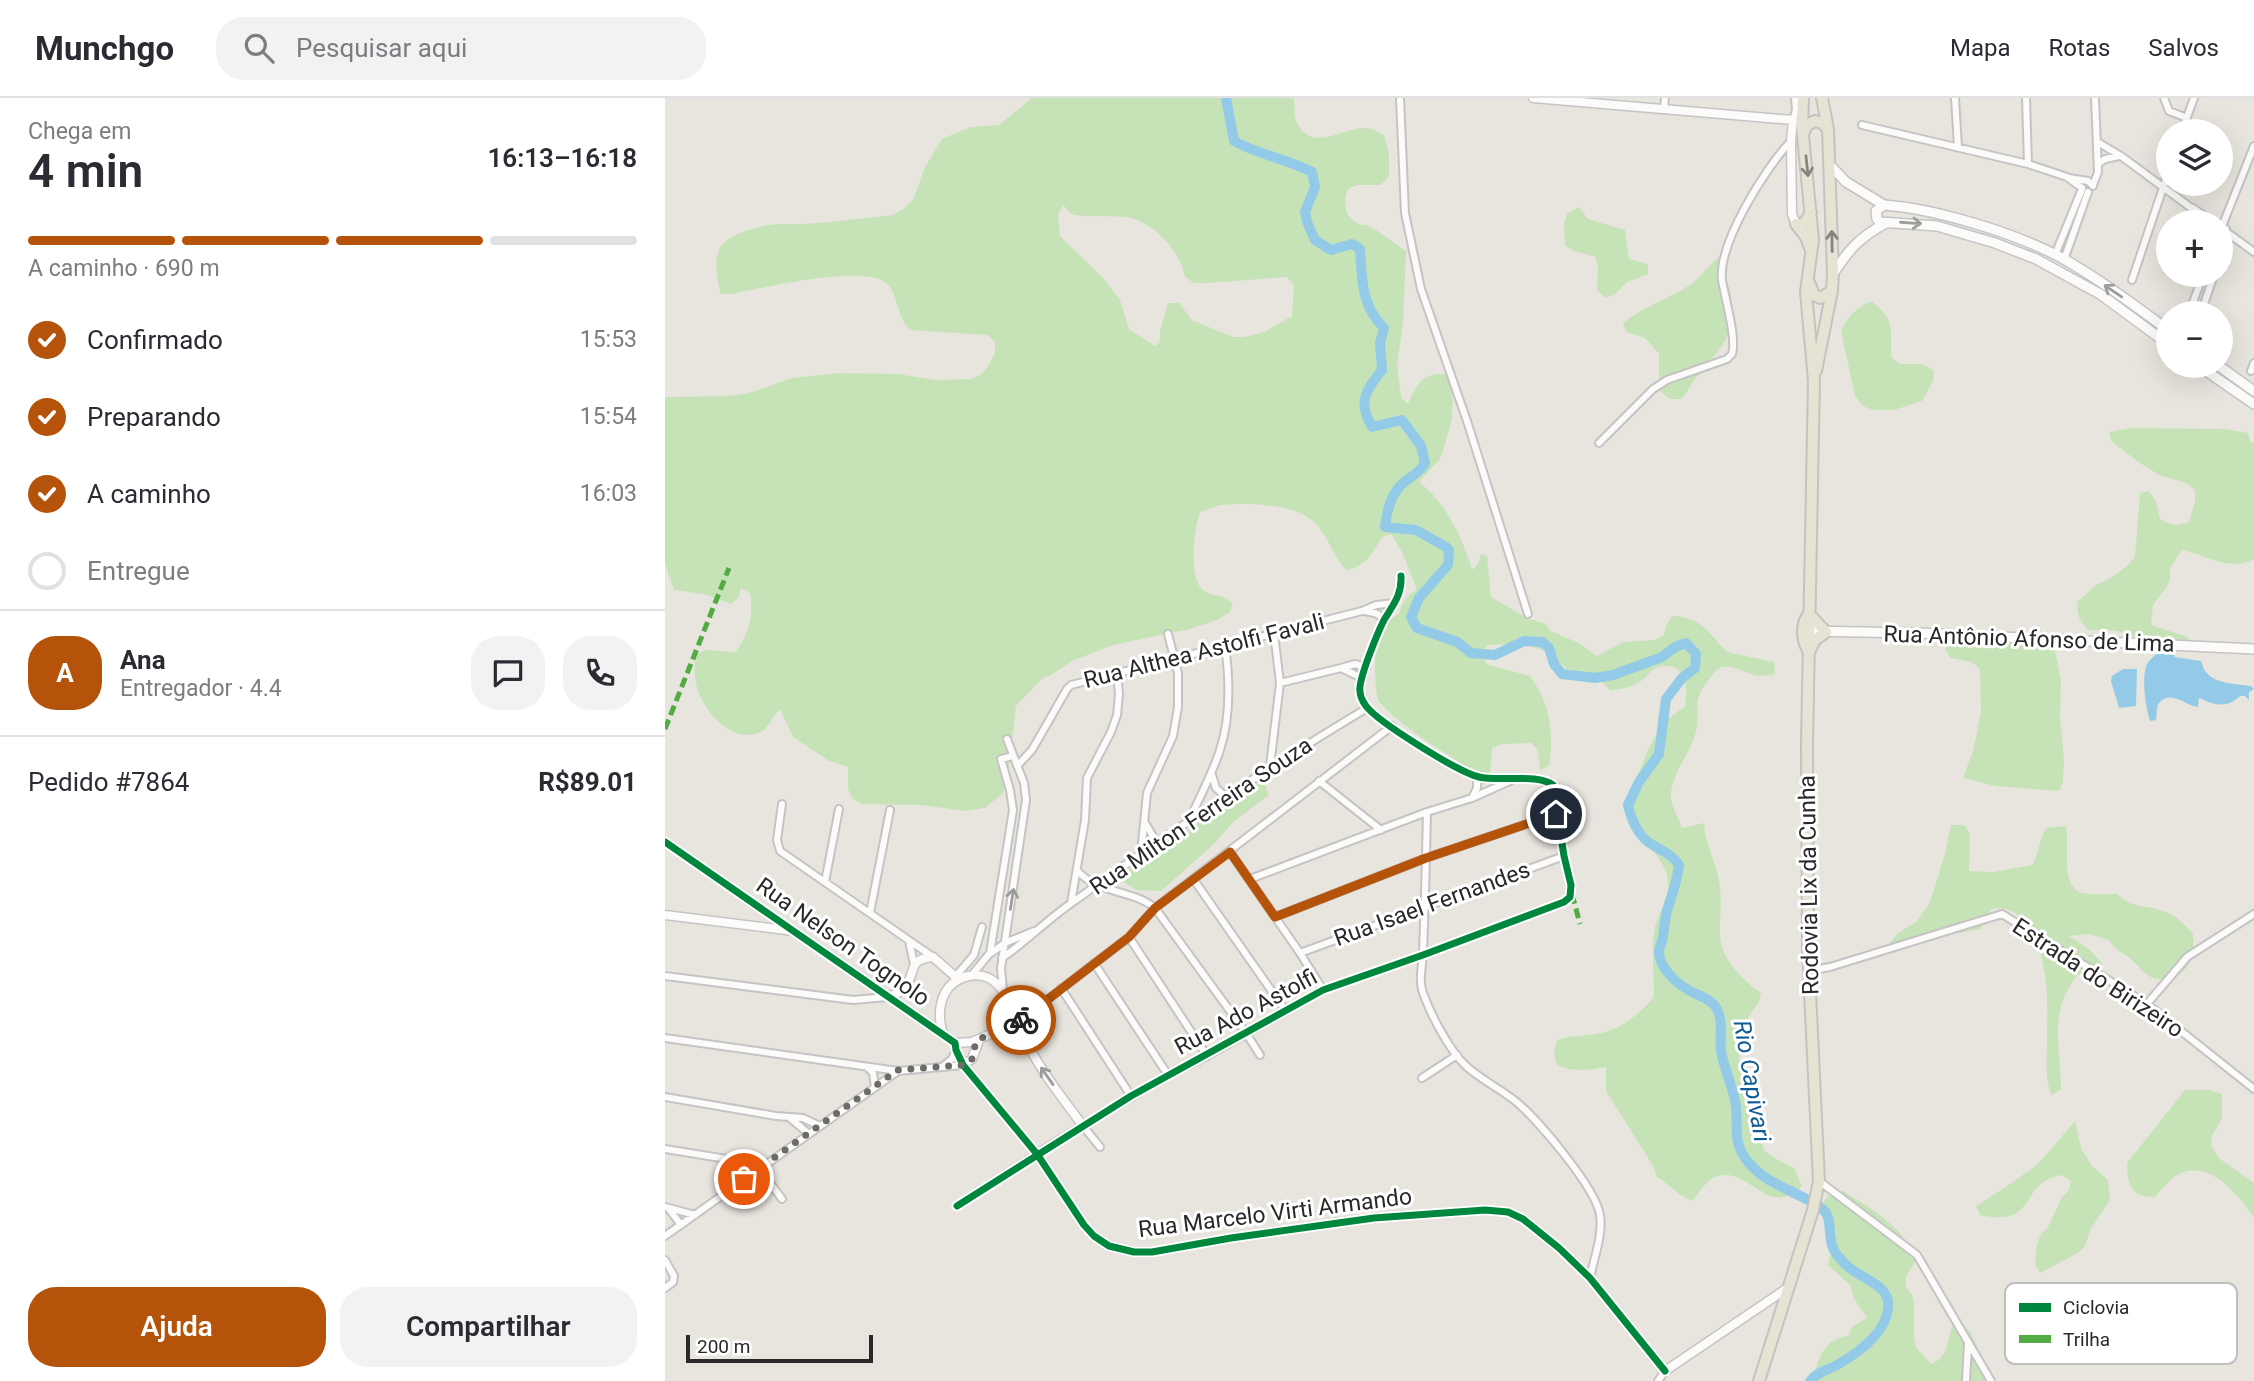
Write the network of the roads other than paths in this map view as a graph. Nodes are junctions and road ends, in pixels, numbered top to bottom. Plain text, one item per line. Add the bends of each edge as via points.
1 (1400, 98) edge
2 (1533, 98) edge
3 (1665, 98) edge
4 (1795, 98) edge
5 (1803, 98) edge
6 (1822, 98) edge
7 (1955, 98) edge
8 (2026, 98) edge
9 (2095, 98) edge
10 (2164, 98) edge
11 (2194, 98) edge
12 (1593, 101) edge
13 (1664, 110) junction
14 (2187, 118) joint
15 (1793, 120) junction
16 (1863, 125) dead end
17 (1828, 130) junction
18 (1804, 132) junction
19 (1791, 141) junction
20 (2099, 143) junction
21 (2254, 146) edge
22 (1958, 147) junction
23 (2121, 156) junction
24 (1829, 163) junction
25 (2028, 164) junction
26 (2251, 164) edge
27 (2098, 166) junction
28 (2156, 181) edge
29 (2086, 186) junction
30 (2161, 196) edge
31 (2176, 196) edge
32 (1884, 205) junction
33 (2195, 210) edge
34 (2230, 210) edge
35 (1811, 212) junction
36 (1886, 223) junction
37 (1796, 224) junction
38 (2233, 237) edge
39 (1811, 251) junction
40 (2254, 252) edge
41 (2059, 257) junction
42 (1833, 274) junction
43 (1807, 275) junction
44 (2131, 280) dead end
45 (1832, 291) junction
46 (2156, 322) edge
47 (2156, 335) edge
48 (2254, 363) edge
49 (2251, 370) dead end
50 (2233, 376) edge
51 (2216, 378) edge
52 (1814, 381) junction
53 (2254, 391) edge
54 (2254, 404) edge
55 (1599, 443) dead end
56 (1401, 576) dead end
57 (1395, 603) junction
58 (1362, 611) junction
59 (1528, 614) dead end
60 (1809, 614) junction
61 (1386, 618) junction
62 (1806, 631) junction
63 (1826, 632) junction
64 (1168, 634) dead end
65 (1274, 634) junction
66 (1225, 646) junction
67 (2254, 649) edge
68 (1809, 652) junction
69 (1175, 657) junction
70 (1366, 667) junction
71 (1341, 668) junction
72 (1118, 673) junction
73 (1362, 678) junction
74 (1280, 683) junction
75 (1367, 708) junction
76 (1392, 726) junction
77 (1007, 739) dead end
78 (1013, 756) junction
79 (1017, 766) junction
80 (1271, 766) junction
81 (1212, 773) junction
82 (1477, 777) junction
83 (1513, 780) junction
84 (1319, 781) junction
85 (1201, 794) junction
86 (1226, 797) junction
87 (1472, 798) junction
88 (782, 804) dead end
89 (1210, 807) junction
90 (839, 809) dead end
91 (890, 810) dead end
92 (1427, 812) junction
93 (1556, 814) junction
94 (1189, 821) junction
95 (1145, 823) junction
96 (1381, 831) junction
97 (665, 842) edge
98 (1157, 843) junction
99 (1230, 852) junction
100 (1141, 853) junction
101 (1564, 856) junction
102 (1426, 858) junction
103 (1077, 870) junction
104 (1250, 879) junction
105 (1194, 880) junction
106 (825, 882) junction
107 (1074, 884) junction
108 (1097, 886) junction
109 (1087, 892) junction
110 (1071, 903) junction
111 (1425, 906) junction
112 (1155, 908) junction
113 (870, 914) junction
114 (2254, 914) edge
115 (665, 915) edge
116 (1275, 917) junction
117 (982, 927) dead end
118 (1039, 929) junction
119 (794, 931) junction
120 (1129, 937) junction
121 (909, 941) junction
122 (1005, 943) junction
123 (990, 953) junction
124 (1300, 953) junction
125 (1423, 956) junction
126 (933, 957) junction
127 (1002, 958) junction
128 (1094, 963) junction
129 (914, 964) junction
130 (1808, 971) junction
131 (665, 976) edge
132 (971, 976) junction
133 (957, 978) junction
134 (1061, 988) junction
135 (1003, 990) junction
136 (1323, 990) junction
137 (887, 997) junction
138 (2147, 1004) junction
139 (1010, 1008) junction
140 (1285, 1010) junction
141 (1032, 1012) junction
142 (1019, 1022) junction
143 (1006, 1029) junction
144 (1247, 1033) junction
145 (943, 1035) junction
146 (665, 1038) edge
147 (980, 1039) junction
148 (956, 1047) junction
149 (1260, 1055) dead end
150 (1457, 1055) junction
151 (1207, 1056) junction
152 (963, 1065) junction
153 (865, 1066) junction
154 (942, 1067) junction
155 (898, 1070) junction
156 (1168, 1075) junction
157 (1422, 1078) dead end
158 (875, 1087) junction
159 (2254, 1089) edge
160 (1132, 1096) junction
161 (665, 1097) edge
162 (788, 1117) junction
163 (820, 1126) junction
164 (1083, 1126) junction
165 (809, 1134) junction
166 (1100, 1147) dead end
167 (665, 1149) edge
168 (1037, 1154) junction
169 (726, 1160) junction
170 (757, 1170) junction
171 (744, 1179) junction
172 (1819, 1186) junction
173 (782, 1199) dead end
174 (957, 1206) dead end
175 (667, 1208) edge
176 (695, 1214) junction
177 (681, 1225) junction
178 (665, 1236) edge
179 (665, 1260) edge
180 (1590, 1278) junction
181 (1790, 1286) junction
182 (665, 1288) edge
183 (1968, 1342) junction
184 (1665, 1371) junction
185 (1658, 1381) edge
186 (1759, 1381) edge
187 (1966, 1381) edge
188 (1991, 1381) edge

1 - 59 street via 1405,213 1421,289
2 - 12 street
3 - 13 street
4 - 15 street
5 - 18 main road
6 - 17 main road
7 - 22 street
8 - 25 street
9 - 20 street
10 - 14 street via 2169,111
11 - 14 street
12 - 13 street
13 - 15 street
15 - 19 street
16 - 22 street
17 - 18 main road via 1815,121
17 - 24 main road
18 -> 35 main road
19 - 37 street
19 - 55 street via 1746,207 1724,259 1732,354 1653,389
20 - 23 street
20 - 27 street
21 - 26 street
22 - 25 street
23 - 27 street
23 - 28 street
24 - 32 main road via 1846,182
42 -> 24 main road
25 - 29 street
26 - 34 street
27 - 29 street
29 - 41 street
30 - 44 street
31 - 33 street
32 - 36 main road via 1876,215
32 - 41 main road via 1968,222
35 - 37 main road via 1804,224
35 - 39 main road
36 - 42 main road via 1865,234
36 -> 47 main road via 1937,226 2036,259 2099,294
37 - 39 main road
38 - 40 street
39 - 43 main road
46 -> 41 main road
42 - 45 main road
43 - 45 main road via 1814,295 1820,298
43 - 52 main road
45 - 52 main road
48 - 49 street
50 - 53 main road
51 - 54 main road
52 - 60 main road
56 - 57 street
57 - 58 street, Rua Althea Astolfi Favali
57 - 61 street
58 - 61 street
58 - 65 street, Rua Althea Astolfi Favali
60 - 62 main road
60 - 63 main road
61 - 70 street
62 - 63 main road, Rua Antônio Afonso de Lima
62 - 68 main road, Rodovia Lix da Cunha via 1804,644
63 - 67 main road, Rua Antônio Afonso de Lima via 1919,632
63 - 68 main road
64 - 69 street
65 - 66 street, Rua Althea Astolfi Favali
65 - 74 street
66 - 69 street, Rua Althea Astolfi Favali
66 - 81 street via 1228,710
68 - 130 main road, Rodovia Lix da Cunha
69 - 72 street, Rua Althea Astolfi Favali
69 - 95 street via 1175,724 1147,793
70 - 71 street
70 - 73 street
71 - 73 street
71 - 74 street
72 - 79 street, Rua Althea Astolfi Favali via 1069,687 1032,750
72 - 103 street via 1117,715 1087,778
73 - 75 street via 1360,694
74 - 80 street
75 - 76 street
75 - 80 street, Rua Milton Ferreira Souza
76 - 82 street
76 - 84 street
77 - 78 street
78 - 79 street
78 - 123 street via 1001,759 1013,810
122 -> 79 street via 1026,800
80 - 86 street, Rua Milton Ferreira Souza
81 - 85 street
81 - 86 street via 1213,784
82 - 83 street
82 - 87 street
83 - 87 street
83 - 93 street via 1550,782
84 - 96 street
84 - 99 street
85 - 89 street
85 - 94 street
86 - 89 street, Rua Milton Ferreira Souza
87 - 92 street
88 - 106 street via 778,848
89 - 94 street, Rua Milton Ferreira Souza
90 - 106 street
91 - 113 street
92 - 96 street
92 - 102 street
93 - 101 street
93 - 102 street
94 - 98 street, Rua Milton Ferreira Souza
95 - 98 street
95 - 100 street
96 - 104 street
97 - 119 street, Rua Nelson Tognolo
98 - 100 street, Rua Milton Ferreira Souza
99 - 104 street
99 - 105 street
100 - 108 street, Rua Milton Ferreira Souza
101 - 111 street, Rua Isael Fernandes
101 - 125 street, Rua Ado Astolfi via 1572,894 1564,902
102 - 111 street
102 - 116 street
103 - 107 street
103 - 108 street
104 - 116 street
105 - 112 street
105 - 140 street
106 - 113 street
107 - 109 street
107 - 110 street
108 - 109 street, Rua Milton Ferreira Souza
108 - 112 street via 1144,899
109 - 110 street, Rua Milton Ferreira Souza
110 - 118 street, Rua Milton Ferreira Souza
111 - 124 street, Rua Isael Fernandes
111 - 125 street
112 - 120 street
112 - 144 street
113 - 121 street
114 - 138 street via 2187,957
115 - 119 street
116 - 124 street
117 - 133 street via 974,955
118 - 122 street, Rua Milton Ferreira Souza
118 - 127 street, Rua Milton Ferreira Souza
119 - 137 street, Rua Nelson Tognolo
120 - 128 street
120 - 151 street
121 - 126 street
121 - 129 street
122 - 123 street, Rua Milton Ferreira Souza
122 - 127 street
123 - 132 street
124 - 136 street
125 - 136 street, Rua Ado Astolfi
125 - 150 street via 1420,983 1435,1020
126 - 129 street
126 - 133 street
127 - 135 street
128 - 134 street
128 - 156 street
129 - 137 street via 906,987
130 - 138 street, Estrada do Birizeiro via 2002,914
130 - 172 main road, Rodovia Lix da Cunha
131 - 137 street via 853,1000
132 - 133 street
132 - 135 street via 986,977
133 - 145 street via 941,1004
134 - 141 street
134 - 160 street
135 - 139 street
136 - 140 street, Rua Ado Astolfi
137 - 145 street, Rua Nelson Tognolo
138 - 159 street, Estrada do Birizeiro
139 - 141 street
139 - 142 street
139 - 143 street
140 - 144 street, Rua Ado Astolfi
141 - 142 street
142 - 143 street
164 -> 142 street via 1038,1064
143 - 147 street
144 - 149 street
144 - 151 street, Rua Ado Astolfi
145 - 148 street, Rua Nelson Tognolo
146 - 153 street
147 - 148 street
147 - 152 street via 972,1059
148 - 152 street
148 - 154 street via 951,1061
150 - 157 street
150 - 180 street via 1467,1068 1534,1117 1597,1204 1600,1228
151 - 156 street, Rua Ado Astolfi
152 - 154 street
152 - 168 street, Rua Marcelo Virti Armando
153 - 155 street
153 - 158 street via 873,1073
154 - 155 street
155 - 158 street
156 - 160 street, Rua Ado Astolfi
158 - 163 street
160 - 164 street, Rua Ado Astolfi
161 - 162 street
162 - 163 street
162 - 165 street
163 - 165 street
164 - 166 street
164 - 168 street, Rua Ado Astolfi
165 - 170 street
167 - 169 street
168 - 174 street, Rua Ado Astolfi
168 - 180 street, Rua Marcelo Virti Armando via 1094,1236 1120,1250 1152,1252 1374,1218 1497,1210 1523,1219
169 - 170 street
169 - 171 street
170 - 171 street
170 - 173 street
171 - 176 street
172 - 181 main road, Rodovia Lix da Cunha
172 - 183 street via 1916,1255
175 - 176 street
175 - 177 street
176 - 177 street
177 - 178 street
179 - 182 street via 674,1276
180 - 184 street, Rua Marcelo Virti Armando
181 - 184 street
181 - 186 main road, Rodovia Lix da Cunha
183 - 187 street
183 - 188 street
184 - 185 street

